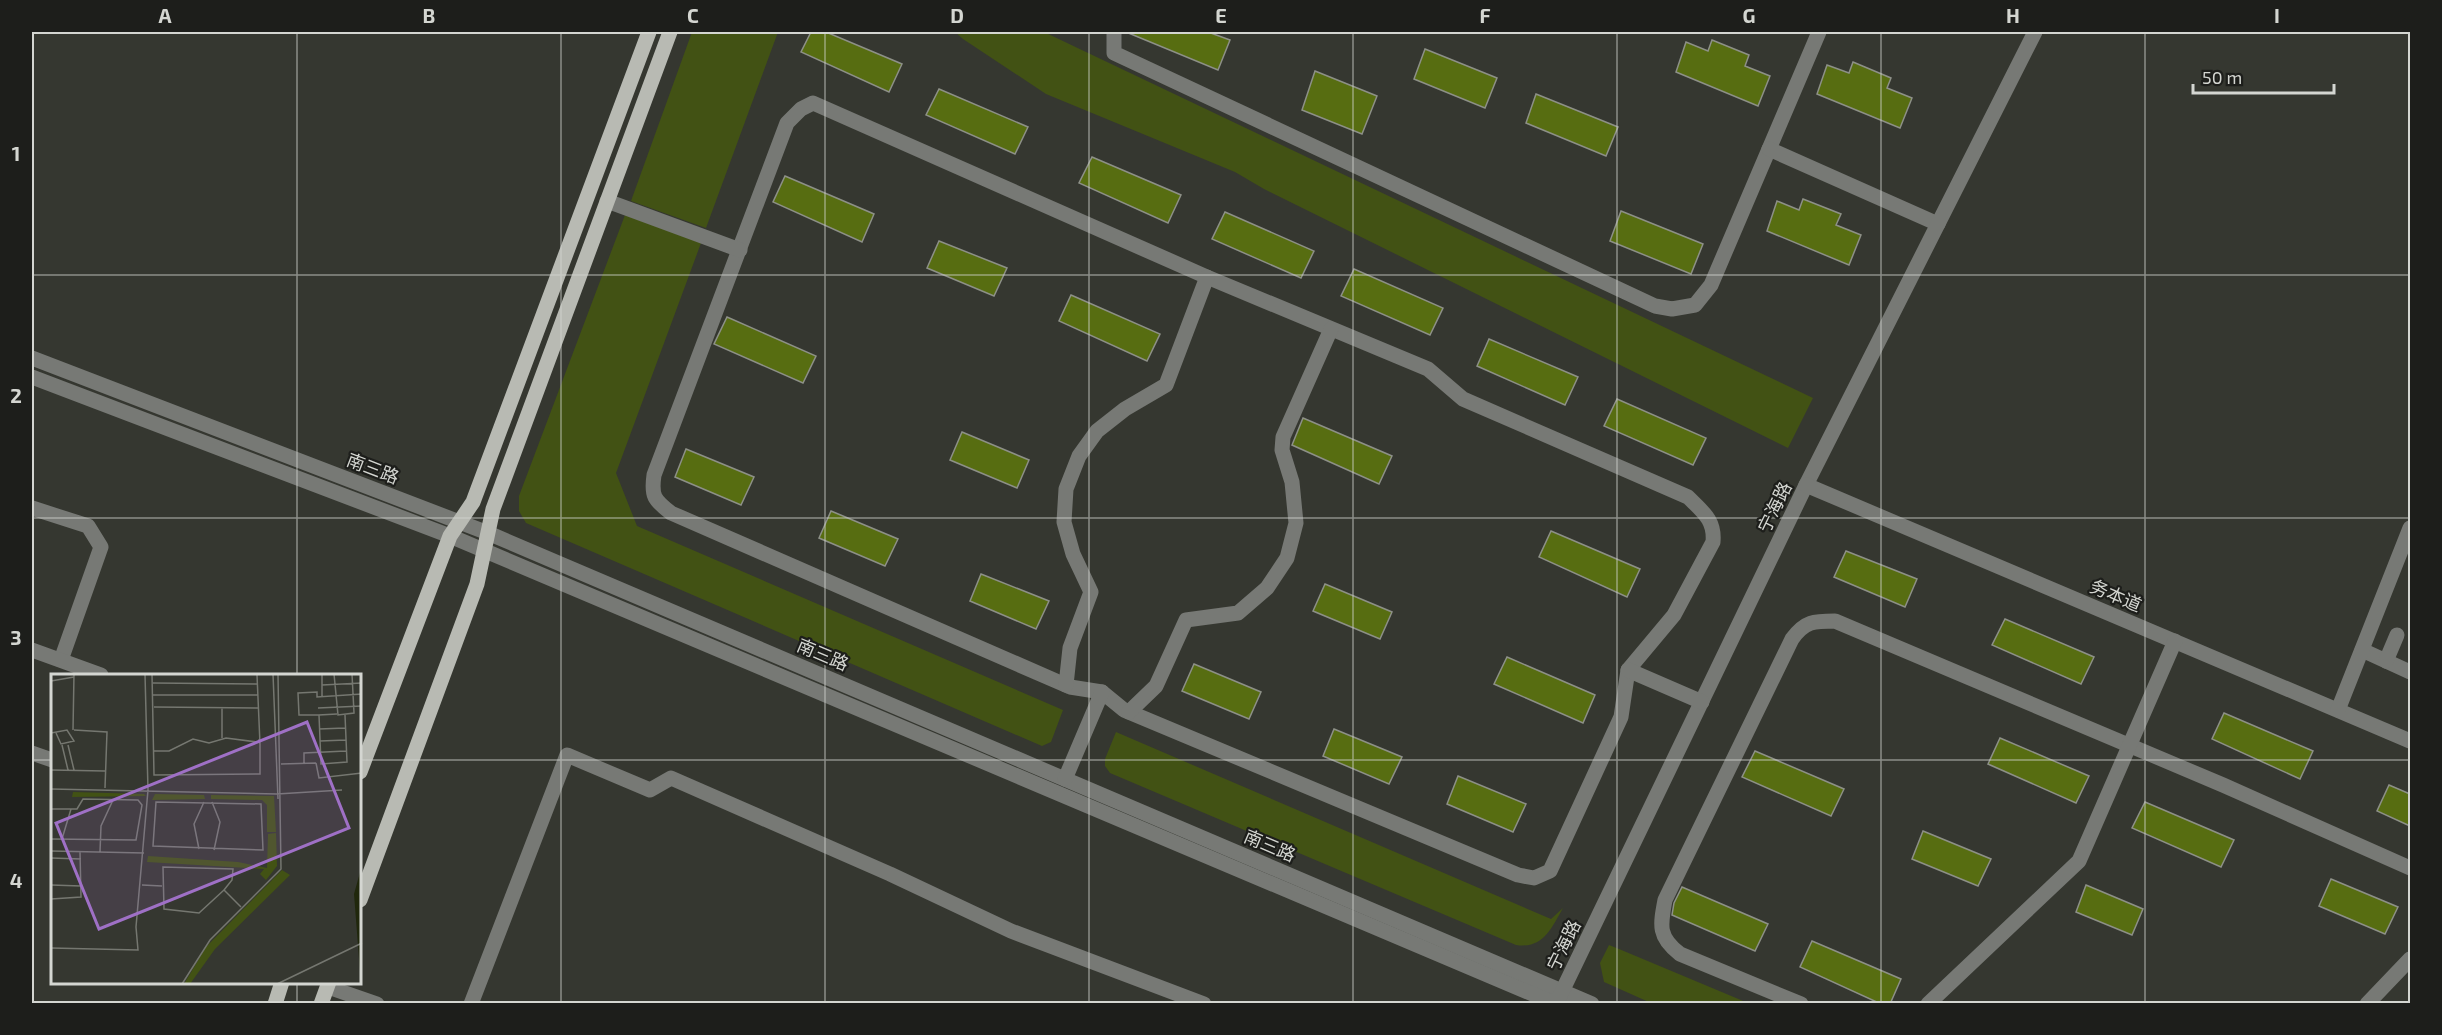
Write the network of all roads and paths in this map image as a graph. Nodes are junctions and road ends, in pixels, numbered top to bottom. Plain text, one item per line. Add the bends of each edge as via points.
1 (649, 32) edge
2 (670, 32) edge
3 (1114, 32) edge
4 (1819, 32) edge
5 (2035, 32) edge
6 (1769, 149) junction
7 (607, 201) junction
8 (1938, 224) junction
9 (740, 250) junction
10 (1208, 277) junction
11 (1331, 329) junction
12 (32, 358) edge
13 (32, 377) edge
14 (1806, 485) junction
15 (32, 508) edge
16 (459, 522) junction
17 (488, 533) junction
18 (450, 536) junction
19 (2409, 537) edge
20 (485, 550) junction
21 (2397, 635) dead end
22 (2175, 641) junction
23 (32, 650) edge
24 (2362, 650) junction
25 (61, 660) junction
26 (2386, 661) junction
27 (1628, 670) junction
28 (2410, 672) edge
29 (98, 674) edge
30 (1066, 685) junction
31 (1102, 692) junction
32 (1702, 702) junction
33 (2338, 710) junction
34 (1129, 712) junction
35 (2410, 741) edge
36 (2130, 746) junction
37 (32, 753) edge
38 (51, 760) edge
39 (362, 765) edge
40 (1065, 779) junction
41 (2410, 868) edge
42 (362, 895) edge
43 (2410, 959) edge
44 (281, 984) edge
45 (328, 985) edge
46 (1559, 997) edge
47 (275, 1004) edge
48 (321, 1004) edge
49 (377, 1004) edge
50 (471, 1004) edge
51 (1204, 1004) edge
52 (1592, 1004) edge
53 (1801, 1004) edge
54 (1928, 1004) edge
55 (2367, 1004) edge

1 - 16 main road via 473,502
2 - 7 main road
3 - 6 street via 1114,53 1655,306 1672,309 1695,305 1711,285
4 - 6 street
5 - 8 street, 宁海路
6 - 8 street
7 - 9 street
7 - 17 main road via 493,509
8 - 14 street, 宁海路
9 - 10 street via 787,123 813,103
9 - 30 street via 654,475 652,490 657,502 671,513
10 - 11 street
10 - 30 street via 1166,385 1097,431 1079,456 1066,489 1064,522 1073,554 1091,591 1070,648
11 - 27 street via 1428,369 1463,399 1688,497 1706,514 1714,528 1713,542 1674,615
11 - 34 street via 1283,437 1296,523 1287,558 1267,588 1238,613 1186,620 1156,686
12 - 16 street, 南三路
13 - 18 street, 南三路
14 - 22 street, 务本道
14 - 32 street, 宁海路
15 - 25 street via 88,526 101,547
16 - 17 street, 南三路
16 - 18 main road
17 - 20 main road
17 - 40 street, 南三路
18 - 20 street, 南三路
18 - 39 main road
19 - 24 street
20 - 42 main road via 477,584
20 - 46 street, 南三路
21 - 26 street
22 - 33 street, 务本道
22 - 36 street
23 - 25 street
24 - 26 street
24 - 33 street
25 - 29 street
26 - 28 street
27 - 32 street
27 - 34 street via 1621,717 1550,871 1534,878 1518,875
30 - 31 street
31 - 34 street
31 - 40 street
32 - 46 street, 宁海路
33 - 35 street, 务本道
36 - 41 street
36 - 53 street via 1835,621 1814,621 1800,628 1665,900 1660,924 1666,943 1680,954
36 - 54 street via 2079,861
37 - 38 street
40 - 46 street, 南三路
43 - 55 street
44 - 47 main road
45 - 48 main road
45 - 49 street
46 - 52 street, 南三路
50 - 51 street via 567,755 650,790 671,777 1011,931

